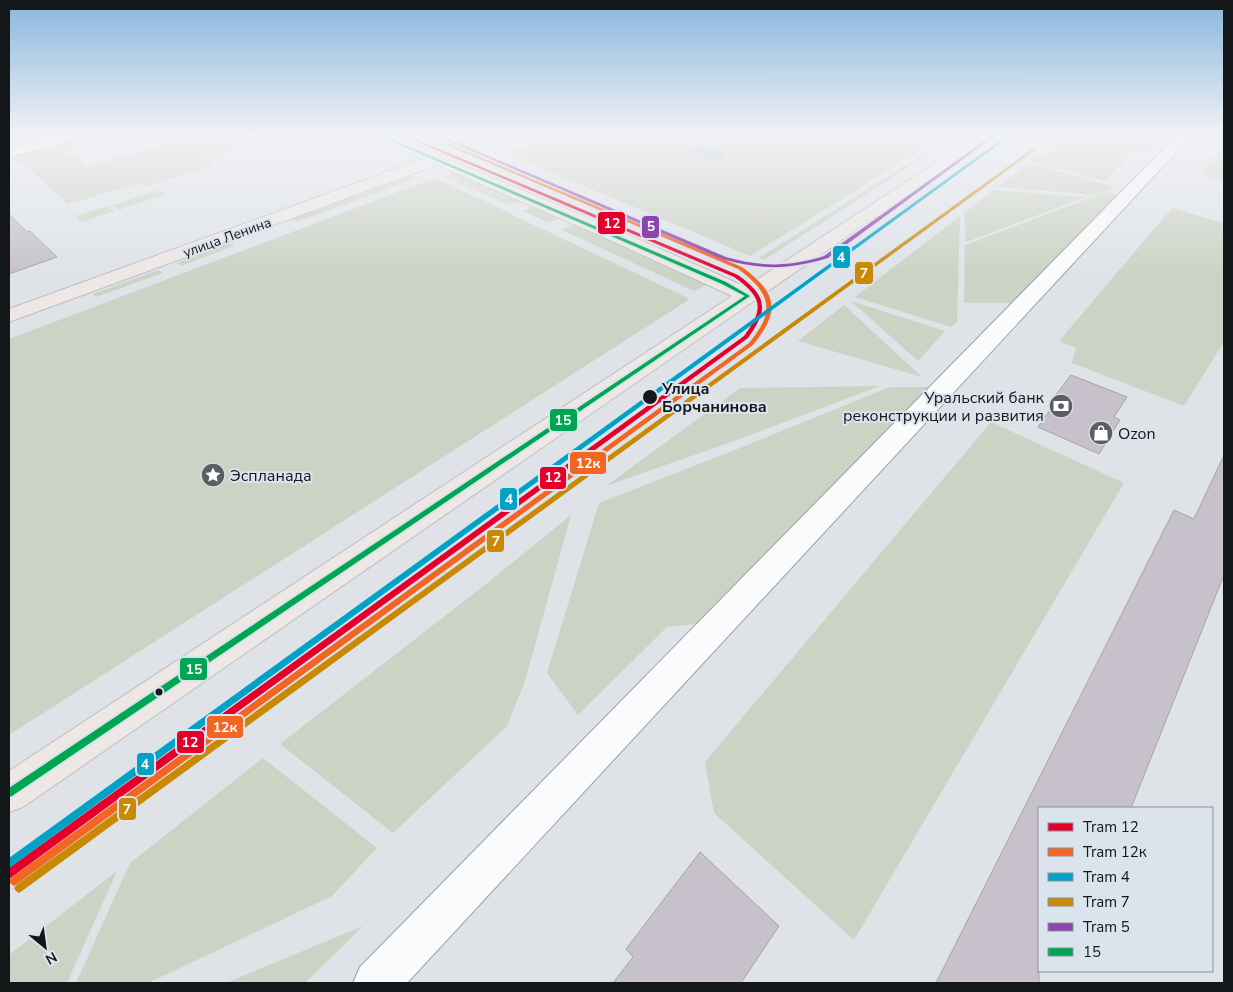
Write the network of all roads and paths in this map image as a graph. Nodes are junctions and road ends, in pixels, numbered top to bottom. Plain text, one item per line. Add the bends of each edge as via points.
1 (358, 182) edge
2 (366, 182) edge
3 (501, 182) edge
4 (520, 182) edge
5 (917, 182) edge
6 (1140, 182) edge
7 (745, 280) junction
8 (9, 302) edge
9 (9, 316) edge
10 (9, 794) edge
11 (376, 983) edge

1 - 8 main road, улица Ленина
2 - 9 main road, улица Ленина
3 - 7 main road via 616,236
4 - 7 main road
5 - 7 main road via 771,281
6 - 11 street
7 - 10 main road

